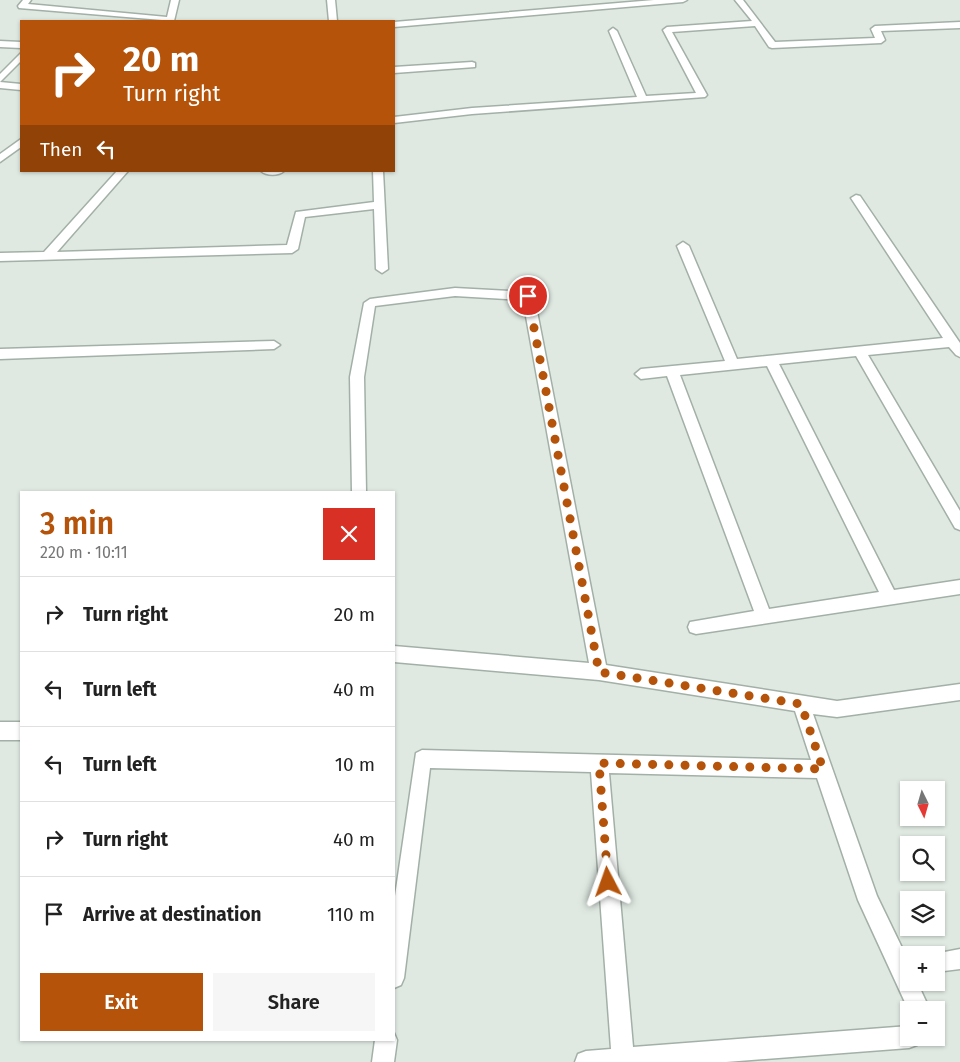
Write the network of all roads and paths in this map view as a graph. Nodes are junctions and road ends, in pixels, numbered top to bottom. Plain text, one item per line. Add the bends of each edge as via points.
1 (27, 0) edge
2 (175, 0) edge
3 (331, 0) edge
4 (683, 0) edge
5 (739, 0) edge
6 (594, 4) edge
7 (160, 20) edge
8 (170, 20) edge
9 (333, 20) edge
10 (758, 24) junction
11 (395, 25) edge
12 (960, 25) edge
13 (614, 31) dead end
14 (0, 44) edge
15 (20, 46) edge
16 (20, 57) edge
17 (472, 65) dead end
18 (395, 70) edge
19 (0, 79) edge
20 (0, 85) edge
21 (20, 87) edge
22 (643, 99) junction
23 (395, 120) edge
24 (20, 143) edge
25 (0, 159) edge
26 (122, 172) edge
27 (378, 172) edge
28 (856, 198) dead end
29 (379, 205) junction
30 (683, 246) dead end
31 (47, 256) junction
32 (0, 258) edge
33 (382, 269) dead end
34 (274, 344) dead end
35 (956, 347) edge
36 (860, 352) junction
37 (0, 354) edge
38 (771, 361) junction
39 (733, 365) junction
40 (672, 371) junction
41 (641, 374) dead end
42 (359, 491) edge
43 (960, 524) edge
44 (960, 587) edge
45 (890, 598) junction
46 (764, 617) junction
47 (696, 627) dead end
48 (395, 654) edge
49 (599, 672) junction
50 (960, 692) edge
51 (801, 704) junction
52 (0, 731) edge
53 (20, 731) edge
54 (599, 763) junction
55 (823, 769) junction
56 (960, 959) edge
57 (900, 960) edge
58 (945, 961) edge
59 (395, 970) edge
60 (900, 1038) edge
61 (386, 1041) edge
62 (623, 1059) junction
63 (383, 1062) edge
64 (586, 1062) edge

1 - 7 street via 22,6
2 - 8 street
3 - 9 street
4 - 6 street
5 - 10 street
6 - 11 street
10 - 12 street via 772,45 881,40 875,29
10 - 22 street via 667,30 702,95
13 - 22 street
14 - 15 street
16 - 19 street
17 - 18 street
20 - 21 street
22 - 23 street
24 - 25 street
26 - 31 street
27 - 29 street
28 - 35 street
29 - 31 street via 300,214 292,249
29 - 33 street
30 - 39 street
31 - 32 street
34 - 37 street
35 - 36 street
36 - 38 street
36 - 43 street
38 - 39 street
38 - 45 street
39 - 40 street
40 - 41 street
40 - 46 street
42 - 49 street via 357,377 370,302 455,292 528,296
44 - 45 street
45 - 46 street
46 - 47 street
48 - 49 street
49 - 51 street
50 - 51 street via 837,709
51 - 55 street
52 - 53 street
54 - 55 street
54 - 59 street via 422,759
54 - 62 street
55 - 57 street via 868,900
56 - 58 street
60 - 62 street
61 - 63 street
62 - 64 street

